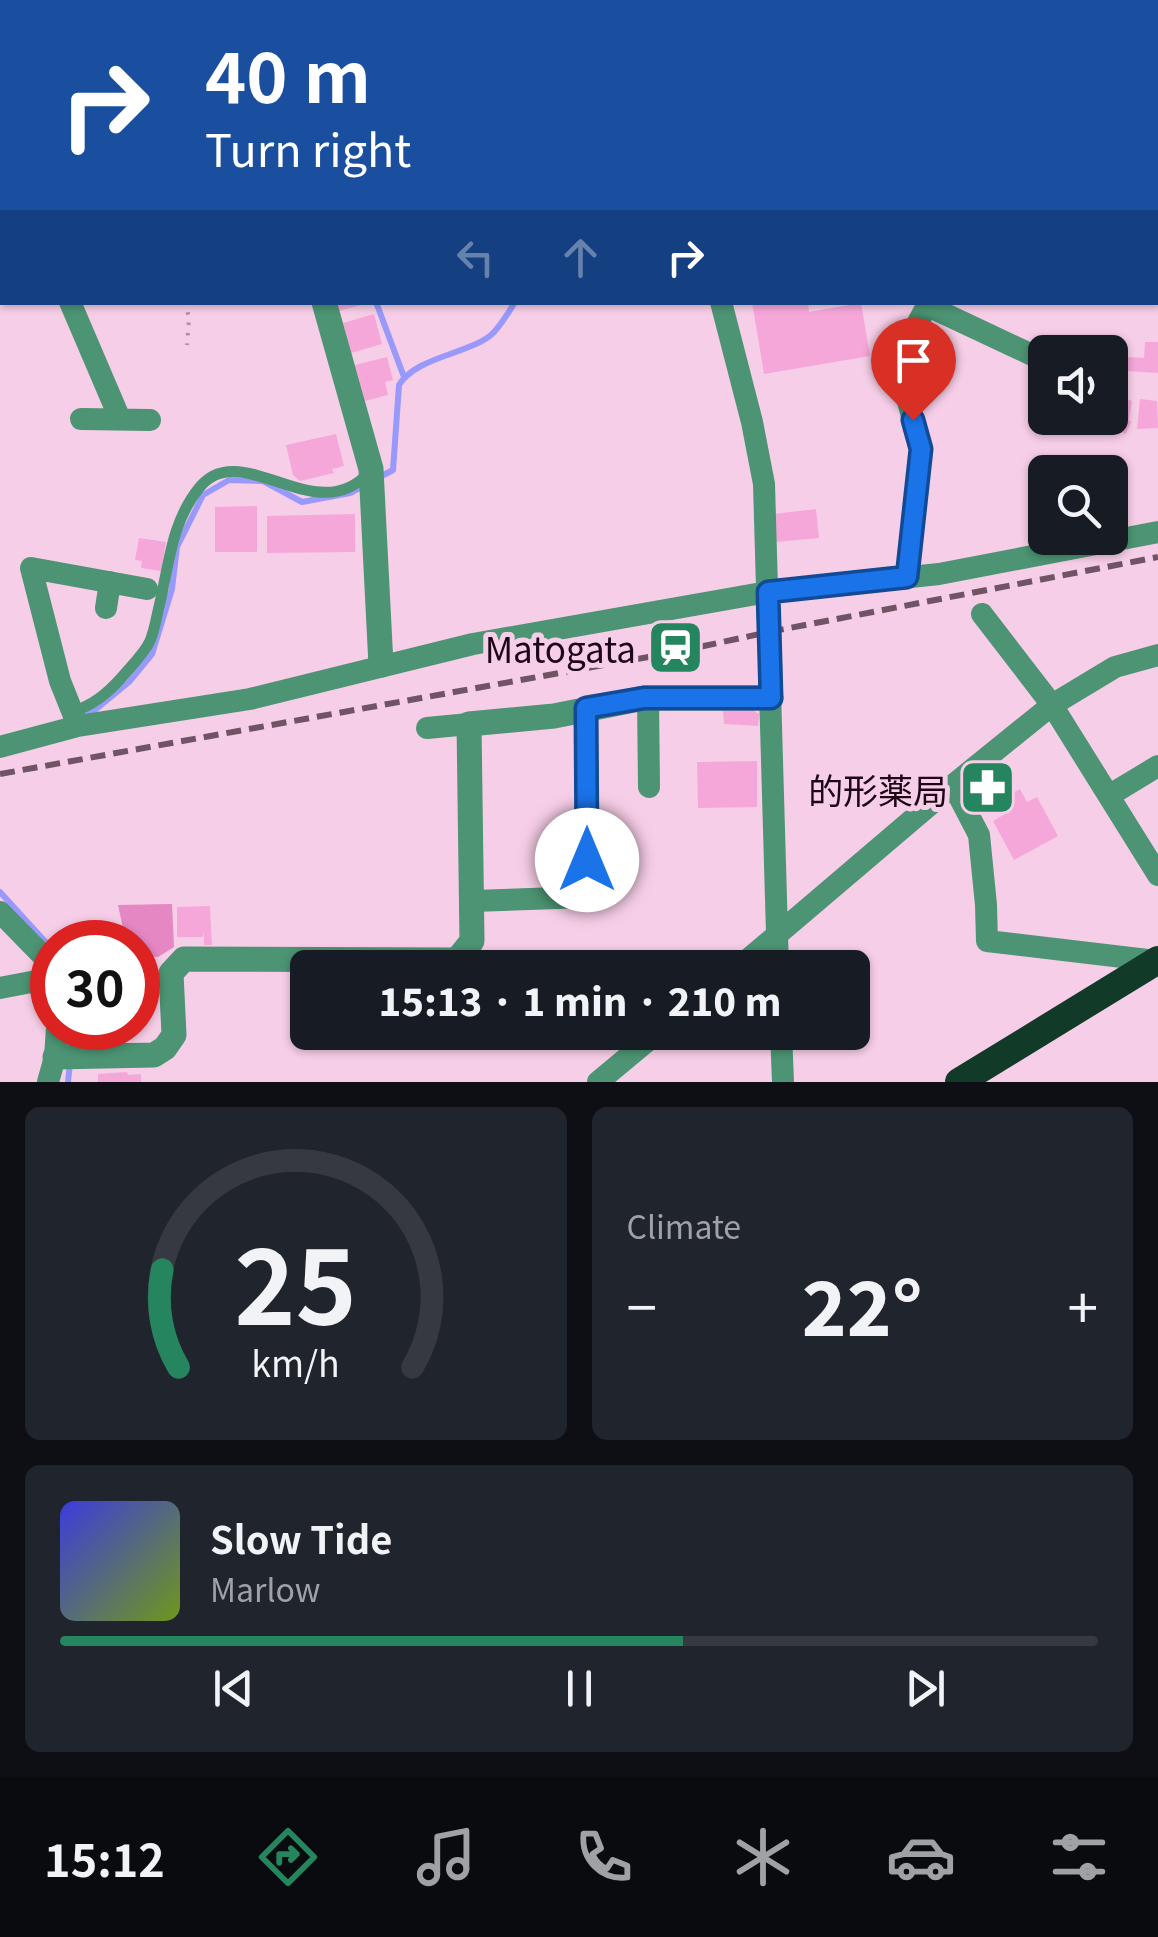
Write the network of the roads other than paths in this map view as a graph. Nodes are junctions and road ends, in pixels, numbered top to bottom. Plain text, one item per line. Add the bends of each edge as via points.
1 (71, 305) edge
2 (325, 305) edge
3 (722, 305) edge
4 (927, 305) edge
5 (930, 305) edge
6 (1028, 353) edge
7 (81, 419) dead end
8 (120, 419) junction
9 (150, 420) dead end
10 (372, 480) junction
11 (1158, 532) edge
12 (907, 577) junction
13 (110, 582) junction
14 (148, 589) dead end
15 (768, 592) junction
16 (106, 608) dead end
17 (982, 614) dead end
18 (1158, 654) edge
19 (380, 665) junction
20 (648, 698) junction
21 (771, 698) junction
22 (1052, 704) junction
23 (586, 708) junction
24 (74, 717) junction
25 (469, 724) junction
26 (427, 728) dead end
27 (0, 747) edge
28 (1158, 766) edge
29 (952, 785) junction
30 (649, 787) dead end
31 (1110, 795) junction
32 (1158, 875) edge
33 (473, 901) junction
34 (0, 912) edge
35 (777, 936) junction
36 (30, 943) edge
37 (760, 950) edge
38 (777, 950) edge
39 (1157, 960) edge
40 (30, 982) edge
41 (0, 988) edge
42 (636, 1050) edge
43 (782, 1050) edge
44 (61, 1063) edge
45 (976, 1078) edge
46 (598, 1082) edge
47 (783, 1082) edge

1 - 8 street
2 - 10 street
3 - 15 street via 764,484
4 - 12 street via 898,361 921,449
5 - 6 street
7 - 8 street
8 - 9 street
10 - 19 street
10 - 24 lane via 323,494 257,474 211,476 178,520 150,641 110,690
11 - 12 street
12 - 15 street
13 - 14 street
13 - 16 street
13 - 24 street via 31,568
15 - 19 street
15 - 21 street
17 - 22 street
18 - 22 street via 1115,667
19 - 24 street via 250,699
20 - 21 street
20 - 23 street
20 - 30 street
21 - 35 street
22 - 29 street
22 - 31 street
23 - 25 street
23 - 33 street via 588,898
24 - 27 street
25 - 26 street
25 - 33 street
28 - 31 street
29 - 35 street
29 - 39 street via 979,835 987,941
31 - 32 street
33 - 44 street via 472,941 457,960 184,959 171,973 174,1035 164,1048 154,1055
34 - 36 street
35 - 37 street
35 - 38 street
39 - 45 highway
40 - 41 street
42 - 46 street
43 - 47 street

